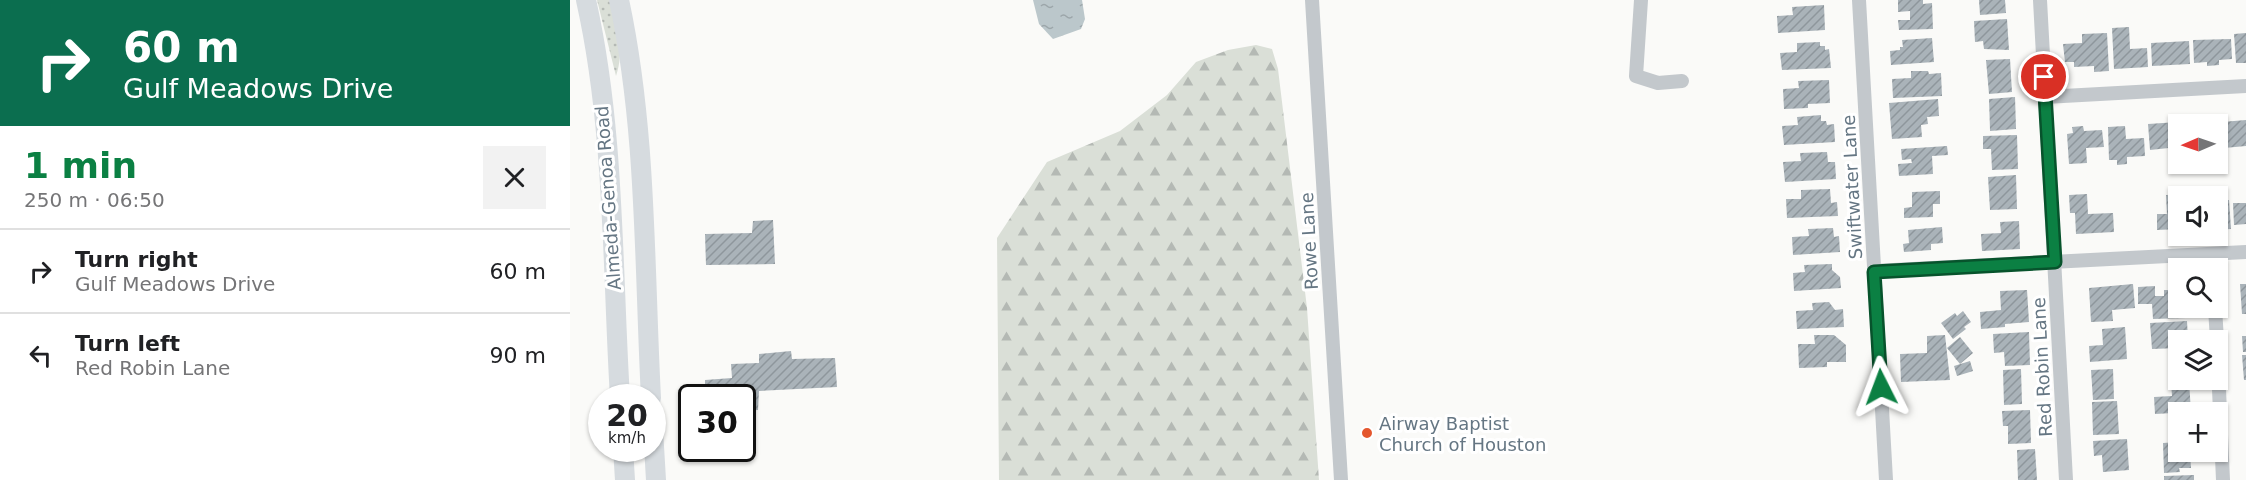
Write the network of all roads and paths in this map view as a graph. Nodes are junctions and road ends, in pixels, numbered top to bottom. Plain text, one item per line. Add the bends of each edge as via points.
1 (586, 0) edge
2 (619, 0) edge
3 (1312, 0) edge
4 (1641, 0) edge
5 (1859, 0) edge
6 (2040, 0) edge
7 (1682, 81) dead end
8 (2246, 86) edge
9 (634, 92) junction
10 (601, 95) junction
11 (2044, 97) junction
12 (2246, 252) edge
13 (2213, 254) junction
14 (2213, 258) edge
15 (2055, 262) junction
16 (1874, 272) junction
17 (619, 384) edge
18 (651, 384) edge
19 (2219, 390) edge
20 (624, 462) edge
21 (655, 462) edge
22 (625, 480) edge
23 (656, 480) edge
24 (1341, 480) edge
25 (1886, 480) edge
26 (2066, 480) edge
27 (2223, 480) edge

1 - 10 main road, Almeda-Genoa Road
2 - 9 main road, Almeda-Genoa Road
3 - 24 street, Rowe Lane
4 - 7 street via 1636,76 1658,83
5 - 16 street, Swiftwater Lane
6 - 11 street, Red Robin Lane
8 - 11 street
9 - 10 main road
9 - 18 main road, Almeda-Genoa Road
10 - 17 main road, Almeda-Genoa Road
11 - 15 street, Red Robin Lane
12 - 13 street
13 - 14 street
13 - 15 street
15 - 16 street
15 - 26 street, Red Robin Lane
16 - 25 street, Swiftwater Lane
19 - 27 street
20 - 22 main road
21 - 23 main road, Almeda-Genoa Road

